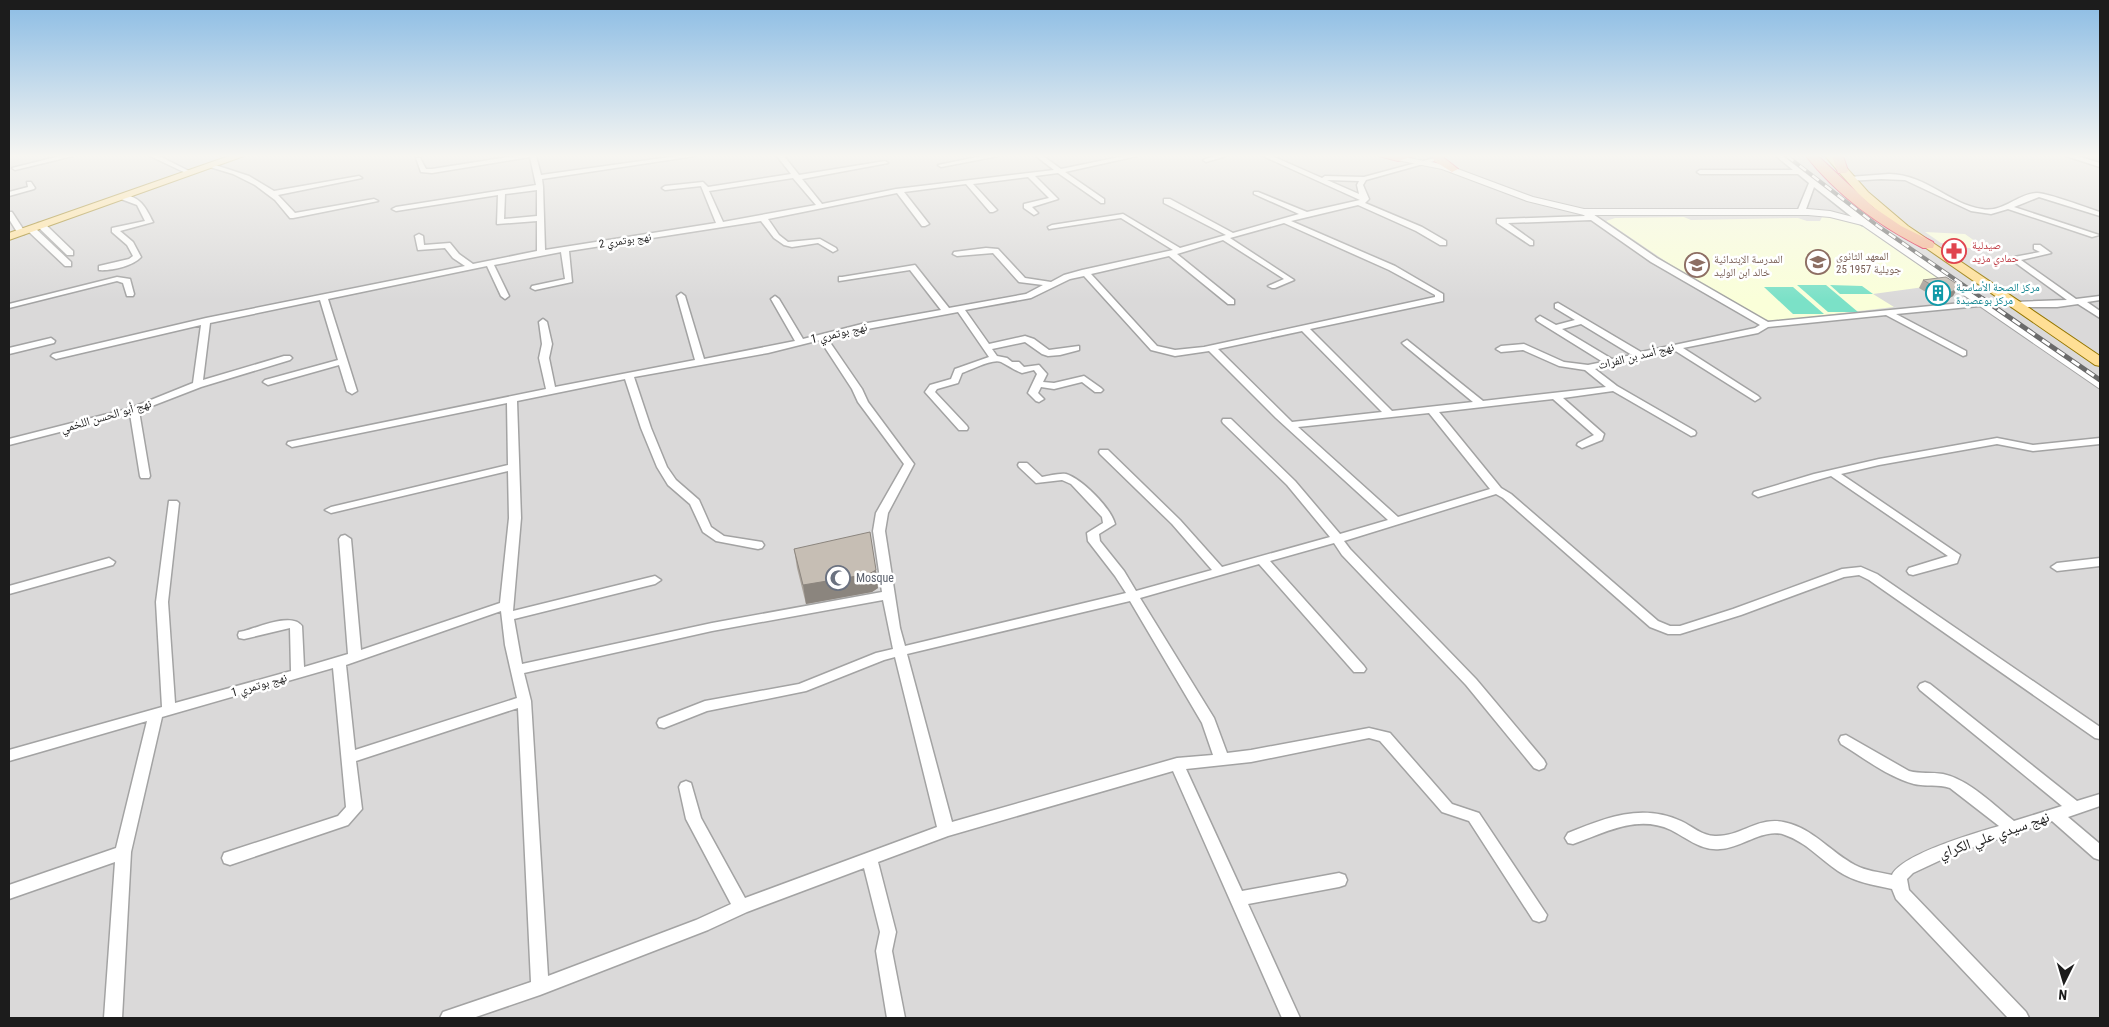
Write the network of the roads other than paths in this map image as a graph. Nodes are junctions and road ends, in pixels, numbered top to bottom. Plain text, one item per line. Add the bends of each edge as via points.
1 (104, 204) edge
2 (140, 204) edge
3 (285, 204) edge
4 (358, 204) edge
5 (430, 204) edge
6 (501, 204) edge
7 (540, 204) edge
8 (713, 204) edge
9 (818, 204) edge
10 (836, 204) edge
11 (909, 204) edge
12 (988, 204) edge
13 (1036, 204) edge
14 (1172, 204) edge
15 (1282, 204) edge
16 (1349, 204) edge
17 (1368, 204) edge
18 (1550, 204) edge
19 (1804, 204) edge
20 (1839, 204) edge
21 (1863, 204) edge
22 (1877, 204) edge
23 (1961, 204) edge
24 (2016, 204) edge
25 (2068, 204) edge
26 (821, 207) junction
27 (2008, 207) junction
28 (396, 209) dead end
29 (993, 210) dead end
30 (1584, 212) junction
31 (1801, 212) junction
32 (1034, 213) dead end
33 (9, 214) edge
34 (1306, 214) junction
35 (2100, 214) edge
36 (293, 216) junction
37 (540, 218) junction
38 (763, 218) junction
39 (1593, 218) junction
40 (1286, 221) junction
41 (298, 223) dead end
42 (1865, 223) junction
43 (925, 224) dead end
44 (721, 225) junction
45 (1052, 227) dead end
46 (31, 229) junction
47 (2095, 235) dead end
48 (419, 236) dead end
49 (9, 237) edge
50 (1230, 237) junction
51 (1443, 243) dead end
52 (1530, 243) dead end
53 (1928, 245) junction
54 (2038, 247) dead end
55 (565, 249) junction
56 (833, 250) dead end
57 (1180, 251) junction
58 (70, 253) dead end
59 (1170, 253) junction
60 (541, 254) junction
61 (957, 254) dead end
62 (68, 264) dead end
63 (490, 264) junction
64 (102, 268) dead end
65 (472, 268) junction
66 (1085, 272) junction
67 (842, 279) dead end
68 (1050, 284) junction
69 (1272, 286) dead end
70 (535, 288) dead end
71 (130, 294) dead end
72 (505, 296) dead end
73 (681, 296) dead end
74 (323, 297) junction
75 (2100, 298) edge
76 (775, 299) dead end
77 (1231, 302) dead end
78 (2077, 302) junction
79 (1979, 303) junction
80 (2015, 305) junction
81 (9, 306) edge
82 (1558, 306) dead end
83 (960, 309) junction
84 (947, 311) junction
85 (1886, 312) junction
86 (2100, 315) edge
87 (1540, 319) dead end
88 (206, 321) junction
89 (1582, 321) junction
90 (543, 322) dead end
91 (1766, 325) junction
92 (1303, 327) junction
93 (1554, 328) junction
94 (822, 337) junction
95 (50, 342) dead end
96 (800, 342) junction
97 (1407, 343) dead end
98 (988, 347) junction
99 (1674, 347) junction
100 (1076, 348) dead end
101 (1211, 348) junction
102 (1501, 349) dead end
103 (9, 351) edge
104 (1963, 353) dead end
105 (1639, 355) junction
106 (56, 356) dead end
107 (287, 358) dead end
108 (994, 358) junction
109 (343, 361) junction
110 (700, 362) junction
111 (1610, 362) junction
112 (2100, 362) edge
113 (1588, 368) junction
114 (629, 375) junction
115 (268, 382) dead end
116 (1038, 384) junction
117 (198, 385) junction
118 (2100, 386) edge
119 (1614, 388) junction
120 (1098, 390) dead end
121 (352, 391) dead end
122 (551, 391) junction
123 (1556, 397) junction
124 (1756, 398) dead end
125 (1039, 399) dead end
126 (512, 400) junction
127 (1482, 405) junction
128 (134, 410) junction
129 (1432, 410) junction
130 (1390, 414) junction
131 (1227, 421) dead end
132 (1291, 425) junction
133 (963, 428) dead end
134 (1691, 433) dead end
135 (2100, 441) edge
136 (9, 442) edge
137 (292, 444) dead end
138 (1582, 445) dead end
139 (1104, 452) dead end
140 (1023, 465) dead end
141 (514, 468) junction
142 (1833, 473) junction
143 (145, 476) dead end
144 (1497, 490) junction
145 (1758, 494) dead end
146 (173, 503) dead end
147 (331, 510) dead end
148 (1396, 520) junction
149 (345, 539) dead end
150 (1337, 540) junction
151 (758, 545) dead end
152 (1262, 560) junction
153 (109, 562) dead end
154 (2100, 562) edge
155 (2057, 567) dead end
156 (1913, 571) dead end
157 (1220, 572) junction
158 (655, 580) dead end
159 (9, 590) edge
160 (888, 595) junction
161 (1132, 596) junction
162 (507, 611) junction
163 (244, 635) dead end
164 (901, 651) junction
165 (355, 655) junction
166 (339, 662) junction
167 (1359, 669) dead end
168 (516, 670) junction
169 (298, 674) junction
170 (1926, 686) dead end
171 (524, 701) junction
172 (162, 713) junction
173 (664, 723) dead end
174 (2100, 734) edge
175 (1846, 740) dead end
176 (9, 755) edge
177 (350, 757) junction
178 (1221, 758) junction
179 (1177, 764) junction
180 (1539, 764) dead end
181 (686, 787) dead end
182 (2100, 800) edge
183 (2074, 807) junction
184 (2054, 814) junction
185 (2011, 827) junction
186 (946, 830) junction
187 (1573, 838) dead end
188 (123, 852) junction
189 (2100, 853) edge
190 (230, 858) dead end
191 (870, 858) junction
192 (1339, 880) dead end
193 (1898, 883) junction
194 (9, 892) edge
195 (1239, 900) junction
196 (741, 907) junction
197 (1539, 915) dead end
198 (540, 987) junction
199 (481, 1013) edge
200 (113, 1018) edge
201 (449, 1018) edge
202 (896, 1018) edge
203 (1291, 1018) edge
204 (2020, 1018) edge

1 - 46 main road
2 - 64 street via 149,222 115,230 130,244 137,257
3 - 36 street
4 - 36 street
5 - 28 street
6 - 37 street via 500,222
7 - 37 street
8 - 44 street
9 - 26 street
10 - 26 street, نهج بوتمري 2
11 - 43 street
12 - 29 street
13 - 32 street via 1028,206
14 - 50 street
15 - 34 street
16 - 34 street, نهج بوتمري 1
17 - 51 street
18 - 30 street
19 - 31 street
20 - 42 street
21 - 53 highway via 1895,228
22 - 53 main road
23 - 27 street via 1992,212
24 - 27 street
25 - 35 street
26 - 38 street, نهج بوتمري 2
27 - 47 street
30 - 31 street
30 - 39 street
31 - 42 street via 1830,214
33 - 46 street
34 - 40 street, نهج بوتمري 1
36 - 41 street
37 - 60 street
38 - 44 street, نهج بوتمري 2
38 - 56 street via 779,242 796,246 820,241
39 - 52 street via 1500,221
39 - 91 street via 1654,260
40 - 50 street, نهج بوتمري 1
40 - 92 street via 1392,268 1439,294 1440,299
42 - 79 street
44 - 55 street, نهج بوتمري 2
45 - 57 street via 1123,216
46 - 49 main road
46 - 58 street
46 - 62 street
48 - 65 street via 421,248 447,245
50 - 57 street, نهج بوتمري 1
50 - 69 street via 1290,280
53 - 80 main road
54 - 78 street via 2047,254 2017,258 2017,261
55 - 60 street, نهج بوتمري 2
55 - 70 street via 569,280
57 - 59 street, نهج بوتمري 1
59 - 66 street, نهج بوتمري 1
59 - 77 street
60 - 63 street, نهج بوتمري 2
61 - 68 street via 995,251 1022,280
63 - 65 street, نهج بوتمري 2
63 - 72 street
65 - 74 street, نهج بوتمري 2
66 - 68 street, نهج بوتمري 1
66 - 101 street via 1154,348 1180,354
67 - 84 street via 912,267
68 - 83 street, نهج بوتمري 1 via 1028,296
71 - 81 street via 127,281 118,279
73 - 110 street
74 - 88 street, نهج بوتمري 2
74 - 109 street
75 - 78 street
76 - 96 street
78 - 80 street
78 - 86 street
79 - 85 street, نهج أسد بن الفرات
79 - 118 street
80 - 112 main road
82 - 89 street
83 - 84 street, نهج بوتمري 1
83 - 98 street
84 - 94 street, نهج بوتمري 1
85 - 91 street, نهج أسد بن الفرات
85 - 104 street
87 - 93 street
88 - 106 street, نهج بوتمري 2
88 - 117 street
89 - 93 street
89 - 105 street
90 - 122 street via 547,344 544,358
91 - 99 street, نهج أسد بن الفرات via 1758,330
92 - 101 street
92 - 130 street
93 - 111 street
94 - 96 street, نهج بوتمري 1
94 - 160 street via 863,402 909,464 880,522
95 - 103 street
96 - 110 street, نهج بوتمري 1
97 - 127 street
98 - 100 street via 1025,339 1052,354
98 - 108 street
99 - 105 street, نهج أسد بن الفرات
99 - 124 street
101 - 132 street
102 - 113 street via 1524,347 1562,364
105 - 111 street, نهج أسد بن الفرات
107 - 117 street, نهج أبو الحسن اللخمي
108 - 116 street via 1016,364 1022,370 1036,367 1042,374
108 - 133 street via 958,371 955,381 930,392
109 - 115 street
109 - 121 street
110 - 114 street, نهج بوتمري 1
111 - 113 street, نهج أسد بن الفرات
113 - 119 street, نهج أسد بن الفرات
114 - 122 street, نهج بوتمري 1
114 - 151 street via 653,447 678,489 694,502 703,524 718,538
116 - 120 street via 1054,386 1084,379
116 - 125 street via 1033,393
117 - 128 street, نهج أبو الحسن اللخمي
119 - 123 street, نهج أسد بن الفرات
119 - 134 street
122 - 126 street, نهج بوتمري 1
123 - 127 street, نهج أسد بن الفرات
123 - 138 street via 1599,434 1598,438
126 - 137 street, نهج بوتمري 1
126 - 141 street
127 - 129 street, نهج أسد بن الفرات
128 - 136 street, نهج أبو الحسن اللخمي
128 - 143 street
129 - 130 street, نهج أسد بن الفرات
129 - 144 street
130 - 132 street, نهج أسد بن الفرات
131 - 150 street via 1291,483
132 - 148 street
135 - 142 street via 2033,448 1997,441
139 - 157 street via 1176,522
140 - 161 street via 1040,481 1063,477 1075,482 1101,508 1110,521 1093,533 1094,541 1120,574
141 - 147 street
141 - 162 street via 515,518
142 - 145 street
142 - 156 street via 1954,555 1953,560
144 - 148 street
144 - 174 street via 1647,620 1660,627 1680,630 1699,625 1842,573 1861,571 1873,576
146 - 172 street via 162,602
148 - 150 street
149 - 165 street
150 - 152 street
150 - 180 street via 1472,682
152 - 157 street
152 - 167 street
153 - 159 street
154 - 155 street
157 - 161 street
158 - 162 street, نهج بوتمري 1
160 - 164 street
160 - 168 street via 712,627
161 - 164 street
161 - 178 street via 1209,722
162 - 165 street, نهج بوتمري 1
162 - 168 street
163 - 169 street via 289,623 296,626
164 - 173 street via 863,662 801,688 705,706
164 - 186 street
165 - 166 street, نهج بوتمري 1
166 - 169 street, نهج بوتمري 1
166 - 177 street
168 - 171 street
169 - 172 street, نهج بوتمري 1
170 - 183 street
171 - 177 street
171 - 198 street
172 - 176 street, نهج بوتمري 1
172 - 188 street
175 - 185 street via 1904,776 1955,784
177 - 190 street via 354,809 343,821
178 - 179 street
178 - 197 street via 1251,756 1369,733 1385,737 1447,808 1474,817
179 - 186 street
179 - 195 street
181 - 196 street via 694,819
182 - 183 street, نهج سيدي علي الكراي
183 - 184 street, نهج سيدي علي الكراي
184 - 185 street, نهج سيدي علي الكراي
184 - 189 street
185 - 193 street, نهج سيدي علي الكراي via 1953,847 1907,868 1899,876
186 - 191 street
187 - 193 street via 1624,818 1640,817 1668,821 1690,836 1713,843 1738,840 1778,826 1807,837 1855,873
188 - 194 street
188 - 200 street
191 - 196 street
191 - 202 street via 888,932 884,951
192 - 195 street
193 - 204 street via 1902,894
195 - 203 street
196 - 198 street
198 - 199 street
199 - 201 street

